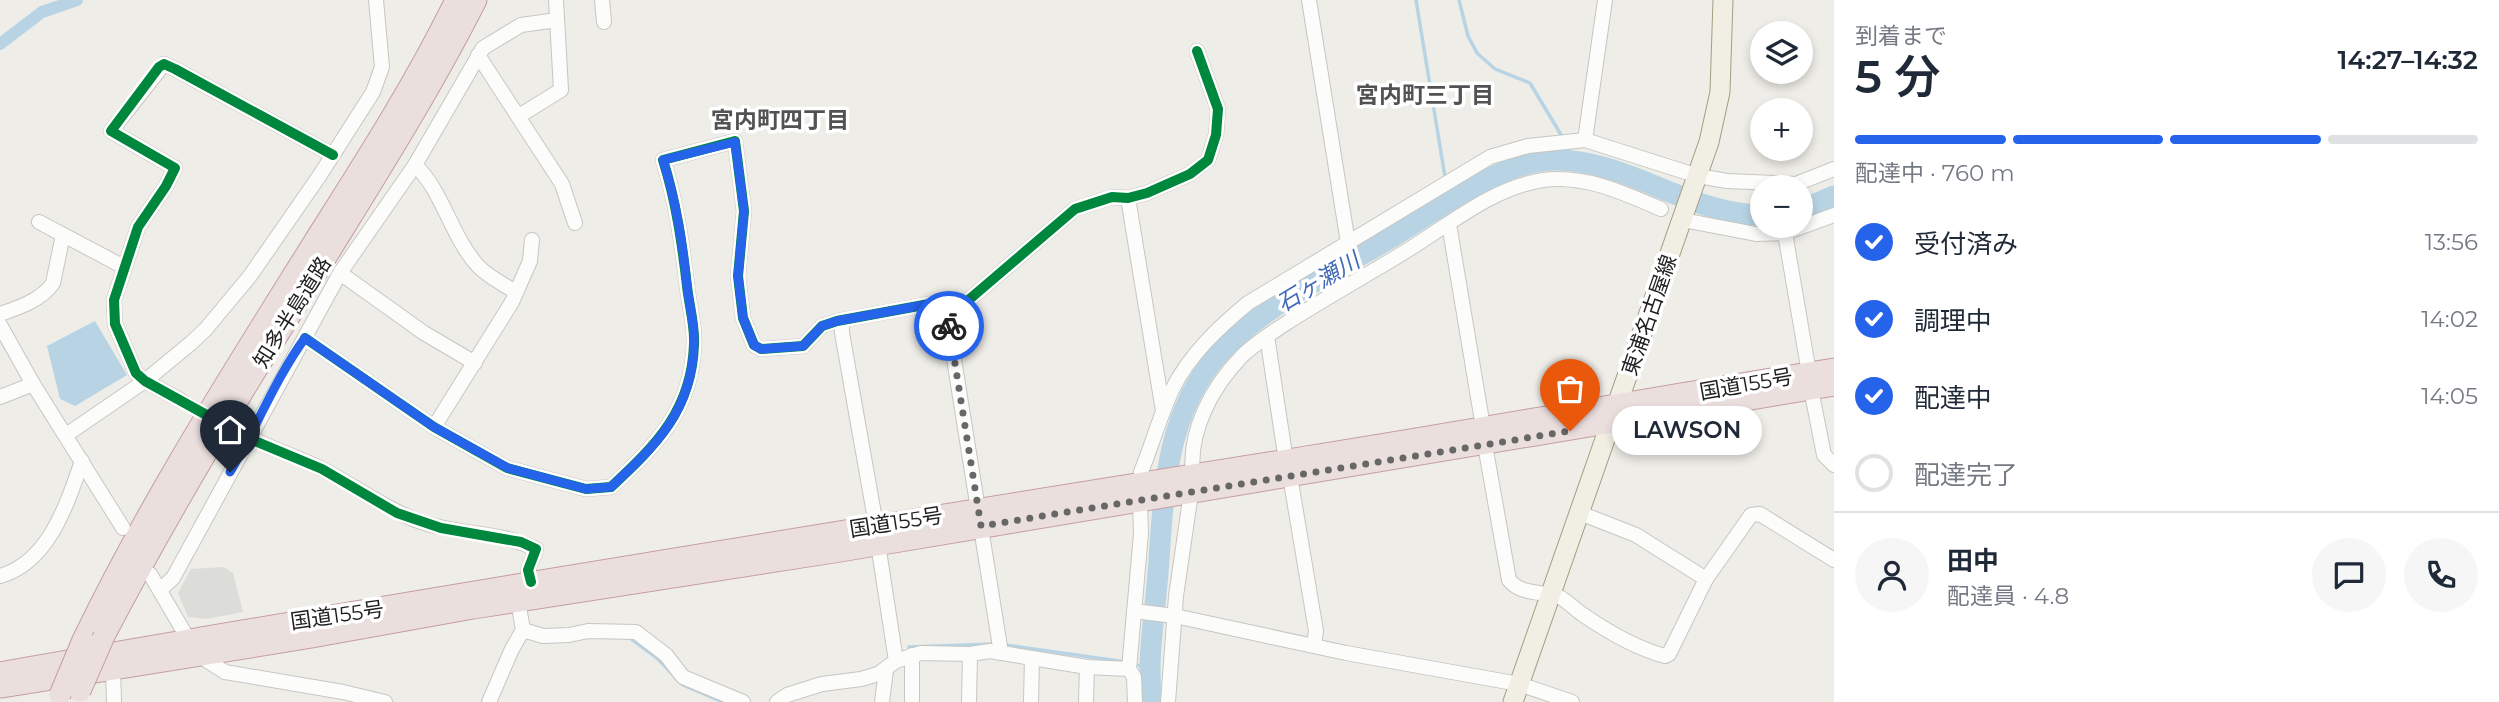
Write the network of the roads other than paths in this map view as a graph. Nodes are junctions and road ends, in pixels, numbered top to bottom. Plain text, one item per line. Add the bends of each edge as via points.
1 (376, 0) edge
2 (456, 0) edge
3 (477, 0) edge
4 (556, 0) edge
5 (602, 0) edge
6 (1309, 0) edge
7 (1605, 0) edge
8 (1723, 0) edge
9 (558, 20) junction
10 (604, 22) dead end
11 (1197, 51) dead end
12 (478, 55) junction
13 (519, 116) junction
14 (1585, 140) junction
15 (333, 155) junction
16 (415, 164) junction
17 (1834, 169) edge
18 (1698, 178) junction
19 (1129, 198) junction
20 (1661, 209) dead end
21 (1834, 215) edge
22 (1684, 218) junction
23 (39, 222) dead end
24 (575, 223) dead end
25 (1813, 223) edge
26 (1449, 224) junction
27 (1750, 233) edge
28 (64, 235) junction
29 (1786, 238) edge
30 (532, 240) dead end
31 (1348, 243) junction
32 (124, 267) junction
33 (340, 273) junction
34 (516, 292) junction
35 (945, 303) junction
36 (0, 314) edge
37 (842, 320) junction
38 (0, 325) edge
39 (1267, 336) junction
40 (305, 338) junction
41 (475, 362) junction
42 (1834, 369) edge
43 (145, 381) junction
44 (1810, 381) junction
45 (33, 384) junction
46 (1834, 385) edge
47 (0, 397) edge
48 (182, 401) tunnel mouth
49 (1163, 411) junction
50 (1614, 415) junction
51 (434, 427) junction
52 (234, 429) dead end
53 (66, 435) junction
54 (1484, 436) junction
55 (250, 439) junction
56 (82, 461) junction
57 (1834, 466) edge
58 (1288, 469) junction
59 (1191, 484) junction
60 (1144, 492) junction
61 (1580, 513) junction
62 (980, 518) junction
63 (123, 528) dead end
64 (877, 535) junction
65 (1834, 560) edge
66 (150, 575) dead end
67 (0, 576) edge
68 (1706, 579) junction
69 (531, 582) junction
70 (160, 590) junction
71 (1550, 595) junction
72 (518, 601) junction
73 (1134, 611) junction
74 (1175, 616) junction
75 (523, 630) junction
76 (93, 638) junction
77 (1314, 645) junction
78 (192, 647) junction
79 (1001, 653) junction
80 (970, 654) junction
81 (912, 655) junction
82 (1032, 658) junction
83 (891, 666) junction
84 (1087, 667) junction
85 (1129, 669) junction
86 (113, 670) junction
87 (0, 673) edge
88 (0, 688) edge
89 (1516, 693) edge
90 (68, 698) edge
91 (114, 702) edge
92 (385, 702) edge
93 (489, 702) edge
94 (743, 702) edge
95 (777, 702) edge
96 (882, 702) edge
97 (912, 702) edge
98 (969, 702) edge
99 (1031, 702) edge
100 (1086, 702) edge
101 (1135, 702) edge
102 (1168, 702) edge
103 (1572, 702) edge

1 - 15 street via 382,67 373,92
2 - 76 highway, 知多半島道路 via 383,131 155,502 110,584
3 - 76 highway, 知多半島道路 via 407,126
4 - 9 street
5 - 10 street
6 - 31 street
7 - 14 street
8 - 18 main road, 東浦名古屋線 via 1720,92
9 - 12 street via 521,25
9 - 13 street via 561,90
11 - 19 street via 1218,109 1208,160 1170,184
12 - 13 street
12 - 16 street
13 - 24 street via 562,184
14 - 18 street
14 - 31 street via 1528,146 1490,157
15 - 32 street via 163,64 111,131 175,168 138,227
15 - 43 street via 250,276 205,330
16 - 33 street
16 - 34 street via 479,268
17 - 18 street via 1796,184
18 - 22 main road, 東浦名古屋線
19 - 35 street via 1112,197 1075,209 971,299
19 - 49 street
20 - 26 street via 1591,183 1547,179 1504,192
21 - 25 street
22 - 27 street
22 - 50 main road, 東浦名古屋線
23 - 28 street
26 - 39 street
26 - 54 street
28 - 32 street
28 - 36 street via 50,289
29 - 44 street
30 - 34 street via 530,261
31 - 49 street via 1248,303 1227,321 1185,369
32 - 43 street via 114,300 115,324 136,373
33 - 40 street
33 - 41 street
34 - 41 street
35 - 37 street
35 - 62 street
37 - 51 street via 822,326 803,346 761,349 754,345 743,318 738,276 745,223 735,142 663,160 683,251 694,342 692,377 679,409 650,451 611,487 586,489 508,468
37 - 64 street
38 - 45 street
39 - 58 street
39 - 59 street via 1237,362 1207,405 1199,422
40 - 51 street
40 - 55 street
41 - 51 street
42 - 44 highway, 国道155号
43 - 48 street
43 - 53 street
44 - 46 highway, 国道155号
44 - 50 highway, 国道155号
44 - 57 street via 1824,455
45 - 47 street
45 - 53 street
49 - 60 street via 1141,472
50 - 54 highway, 国道155号
50 - 61 main road, 東浦名古屋線
52 - 55 street
53 - 56 street
54 - 58 highway, 国道155号
54 - 71 street via 1509,580 1519,588
55 - 69 street via 321,469 397,513 536,549 528,570
55 - 70 street via 173,578
56 - 63 street
56 - 67 street via 39,553
58 - 59 highway, 国道155号
58 - 77 street via 1316,631
59 - 60 highway, 国道155号
59 - 74 street
60 - 62 highway, 国道155号
60 - 73 street
61 - 68 street via 1636,536
61 - 71 main road, 東浦名古屋線
62 - 64 highway, 国道155号
62 - 79 street
64 - 69 highway, 国道155号
64 - 72 highway, 国道155号
64 - 83 street
65 - 68 street via 1760,514 1751,515
66 - 70 street
68 - 71 street via 1665,656 1641,650 1557,595
69 - 78 highway, 国道155号
70 - 78 street
71 - 89 main road, 東浦名古屋線
72 - 75 street
72 - 78 highway, 国道155号 via 312,637
73 - 74 street
73 - 85 street
74 - 77 street
74 - 102 street
75 - 93 street
75 - 94 street via 543,636 636,632 666,655 683,677
76 - 90 highway, 知多半島道路, bridge
77 - 89 street
78 - 86 highway, 国道155号
78 - 87 highway, 国道155号
78 - 92 street via 225,672
79 - 80 street
79 - 82 street
80 - 81 street
80 - 98 street
81 - 83 street
81 - 97 street
82 - 84 street
82 - 99 street
83 - 95 street via 861,679 787,695
83 - 96 street
84 - 85 street
84 - 100 street
85 - 101 street via 1136,684
86 - 88 highway, 国道155号
86 - 91 street
89 - 103 street

